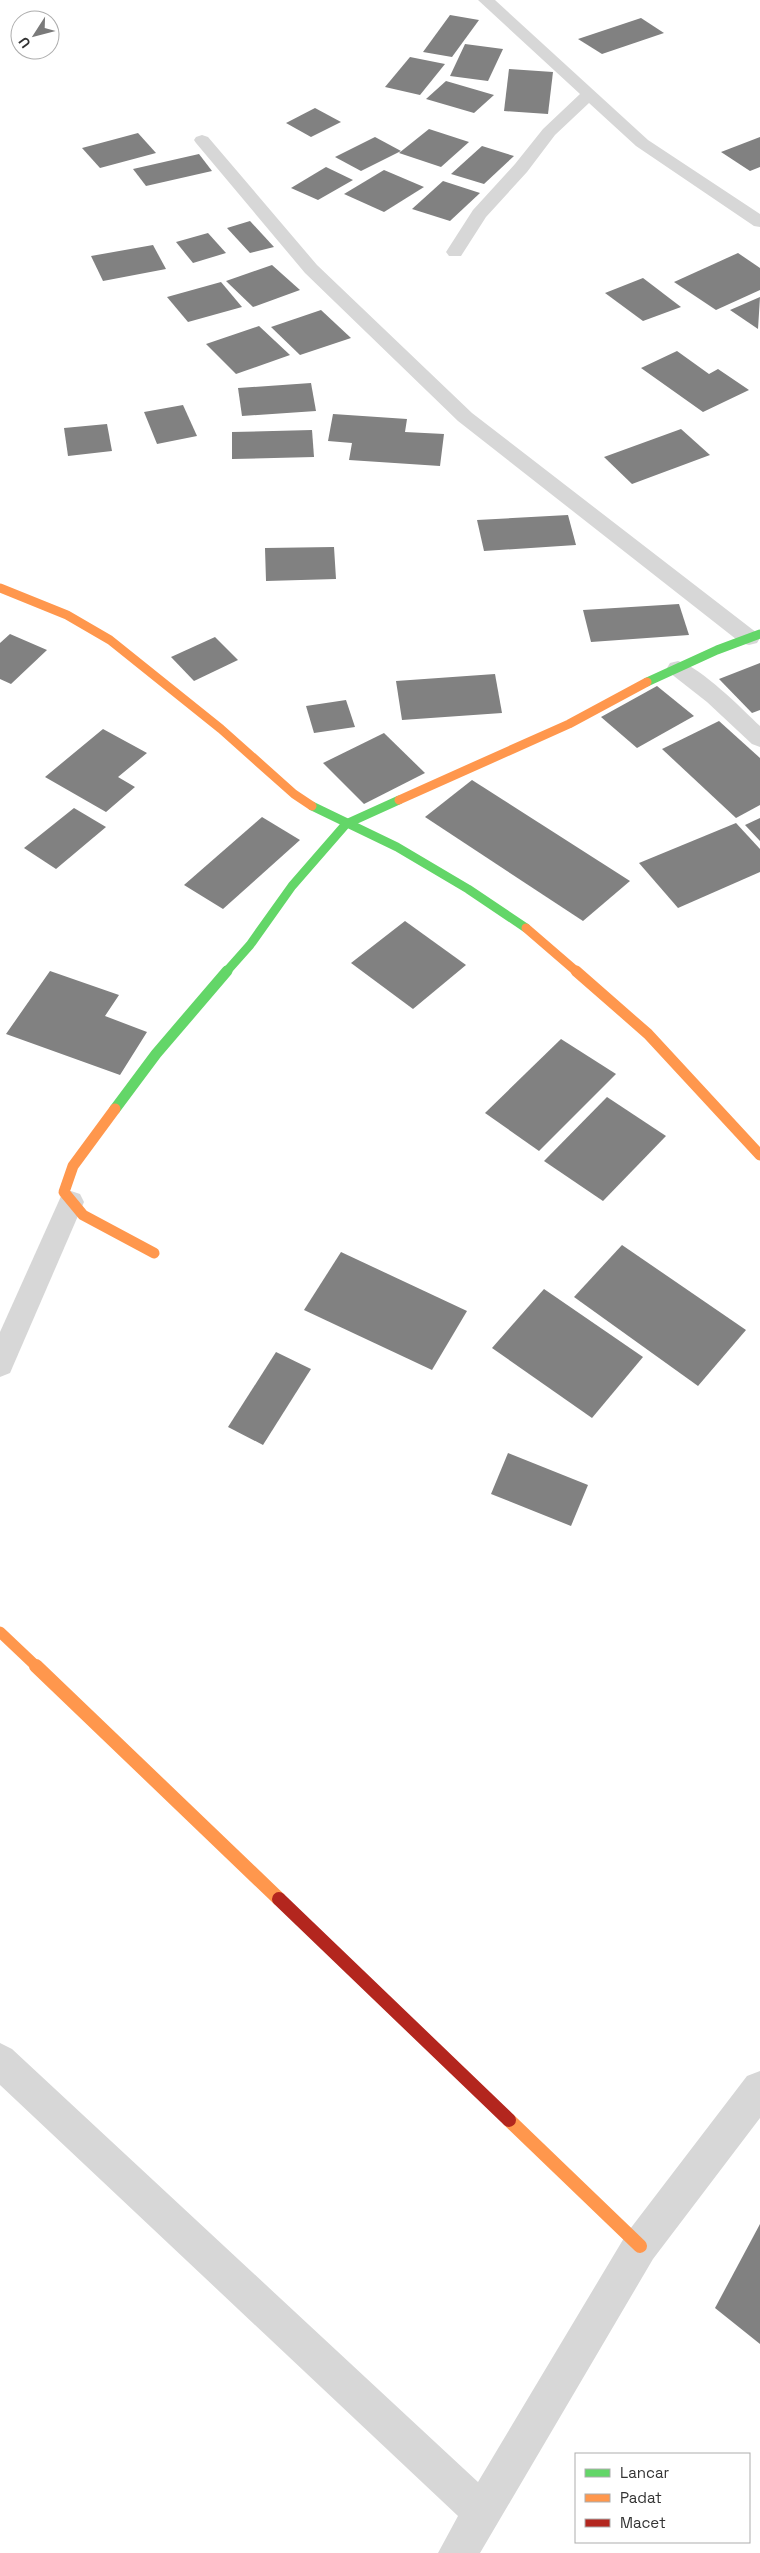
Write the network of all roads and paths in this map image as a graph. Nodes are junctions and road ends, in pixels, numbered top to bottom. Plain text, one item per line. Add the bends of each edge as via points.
1 (486, 0) edge
2 (588, 95) junction
3 (202, 140) dead end
4 (760, 222) edge
5 (456, 252) dead end
6 (0, 588) edge
7 (755, 636) edge
8 (678, 668) junction
9 (760, 739) edge
10 (346, 824) junction
11 (760, 1155) edge
12 (71, 1202) junction
13 (154, 1253) dead end
14 (0, 1364) edge
15 (0, 1632) edge
16 (0, 2061) edge
17 (760, 2089) edge
18 (640, 2246) junction
19 (482, 2512) junction
20 (458, 2553) edge

1 - 2 street
2 - 4 street via 642,143
2 - 5 street via 549,132 478,214
3 - 7 street via 311,269 465,417
6 - 10 street via 67,615 110,640 222,729 294,794
7 - 8 street
8 - 9 street
8 - 10 street via 568,724
10 - 11 street via 397,847 533,933 648,1034
10 - 12 street via 292,886 250,946 156,1054 73,1166 64,1192
12 - 13 street via 83,1215
12 - 14 street
15 - 18 street
16 - 19 street
17 - 18 street
18 - 19 street
19 - 20 street

